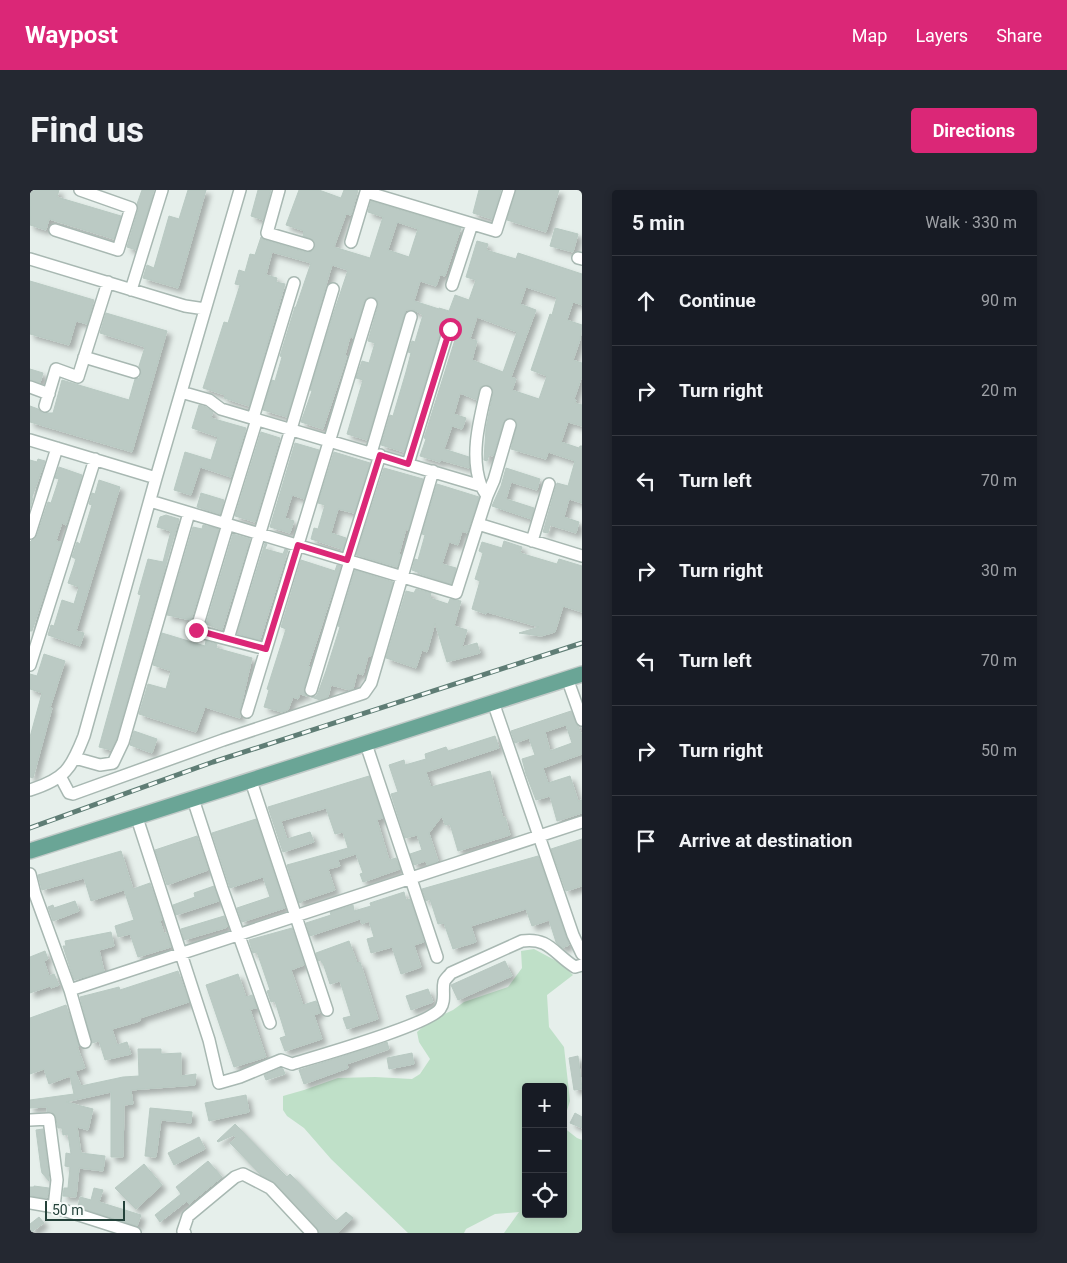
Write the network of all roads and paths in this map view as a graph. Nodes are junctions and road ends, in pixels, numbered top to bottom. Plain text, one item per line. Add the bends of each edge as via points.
1 (80, 190) edge
2 (162, 190) edge
3 (240, 190) edge
4 (279, 190) edge
5 (509, 190) edge
6 (101, 194) edge
7 (472, 224) junction
8 (55, 230) dead end
9 (351, 242) dead end
10 (308, 246) dead end
11 (30, 258) edge
12 (108, 282) junction
13 (294, 283) dead end
14 (452, 285) dead end
15 (334, 289) dead end
16 (131, 290) junction
17 (371, 304) dead end
18 (205, 309) junction
19 (411, 317) dead end
20 (450, 329) dead end
21 (84, 357) junction
22 (134, 372) dead end
23 (30, 388) edge
24 (181, 392) junction
25 (486, 392) dead end
26 (48, 394) junction
27 (45, 406) dead end
28 (255, 419) junction
29 (510, 425) dead end
30 (292, 430) junction
31 (30, 440) edge
32 (329, 440) junction
33 (57, 448) junction
34 (376, 454) junction
35 (95, 460) junction
36 (408, 464) junction
37 (433, 471) junction
38 (156, 478) junction
39 (549, 484) dead end
40 (484, 491) junction
41 (150, 501) junction
42 (189, 512) junction
43 (226, 524) junction
44 (478, 524) junction
45 (30, 533) edge
46 (259, 534) junction
47 (532, 541) junction
48 (298, 545) junction
49 (582, 556) edge
50 (349, 561) junction
51 (403, 577) junction
52 (228, 639) junction
53 (266, 649) junction
54 (30, 666) edge
55 (582, 674) edge
56 (567, 678) junction
57 (311, 690) dead end
58 (493, 702) junction
59 (247, 712) dead end
60 (582, 720) edge
61 (366, 744) junction
62 (75, 758) junction
63 (60, 776) junction
64 (251, 781) junction
65 (30, 790) edge
66 (193, 799) junction
67 (137, 818) junction
68 (582, 822) edge
69 (540, 835) junction
70 (30, 851) edge
71 (30, 874) edge
72 (410, 877) junction
73 (296, 915) junction
74 (239, 934) junction
75 (182, 953) junction
76 (582, 954) edge
77 (437, 957) dead end
78 (582, 965) edge
79 (70, 990) junction
80 (327, 1010) dead end
81 (270, 1023) dead end
82 (85, 1042) dead end
83 (30, 1120) edge
84 (30, 1203) edge
85 (54, 1207) junction
86 (134, 1233) edge
87 (185, 1233) edge
88 (312, 1233) edge

1 - 6 street
2 - 16 street
3 - 18 street
4 - 10 street via 267,233
5 - 7 street via 496,231
6 - 8 street via 131,208 118,250
7 - 9 street via 366,192
7 - 14 street
11 - 12 street
12 - 16 street
12 - 21 street
13 - 28 street
15 - 30 street
16 - 18 street
17 - 32 street
18 - 24 street
19 - 34 street
20 - 36 street
21 - 22 street
21 - 26 street via 78,377 56,369
23 - 26 street
24 - 28 street
24 - 38 street
25 - 40 street via 476,452 477,476
26 - 27 street
28 - 30 street
28 - 43 street
29 - 40 street via 494,480
30 - 32 street
30 - 46 street
31 - 33 street
32 - 34 street
32 - 48 street
33 - 35 street
33 - 45 street
34 - 36 street
34 - 50 street
35 - 38 street
35 - 54 street
36 - 37 street
37 - 40 street
37 - 51 street
38 - 41 street
39 - 47 street
40 - 44 street
41 - 42 street
41 - 62 street
42 - 43 street
42 - 62 street via 123,742 113,763 100,765
43 - 46 street
43 - 52 street via 196,630
44 - 47 street
44 - 51 street via 456,593
46 - 48 street
46 - 52 street
47 - 49 street
48 - 50 street
48 - 53 street
50 - 51 street
50 - 57 street
51 - 63 street via 371,683 364,694 73,794 66,790
52 - 53 street
53 - 59 street
55 - 56 main road
56 - 58 main road
56 - 60 street
58 - 61 main road
58 - 69 street
61 - 64 main road
61 - 72 street
62 - 63 street
63 - 65 street via 50,784
64 - 66 main road
64 - 73 street
66 - 67 main road
66 - 74 street
67 - 70 main road
67 - 75 street
68 - 69 street
69 - 72 street
69 - 76 street
71 - 79 street
72 - 73 street
72 - 77 street
73 - 74 street
73 - 80 street
74 - 75 street
74 - 81 street
75 - 78 street via 219,1083 281,1060 292,1064 427,1019 440,1009 444,981 451,973 522,941 544,942 563,960 575,967
75 - 79 street
79 - 82 street
83 - 85 street via 49,1119 57,1180
84 - 85 street
85 - 86 street
87 - 88 street via 188,1216 243,1174 270,1188

